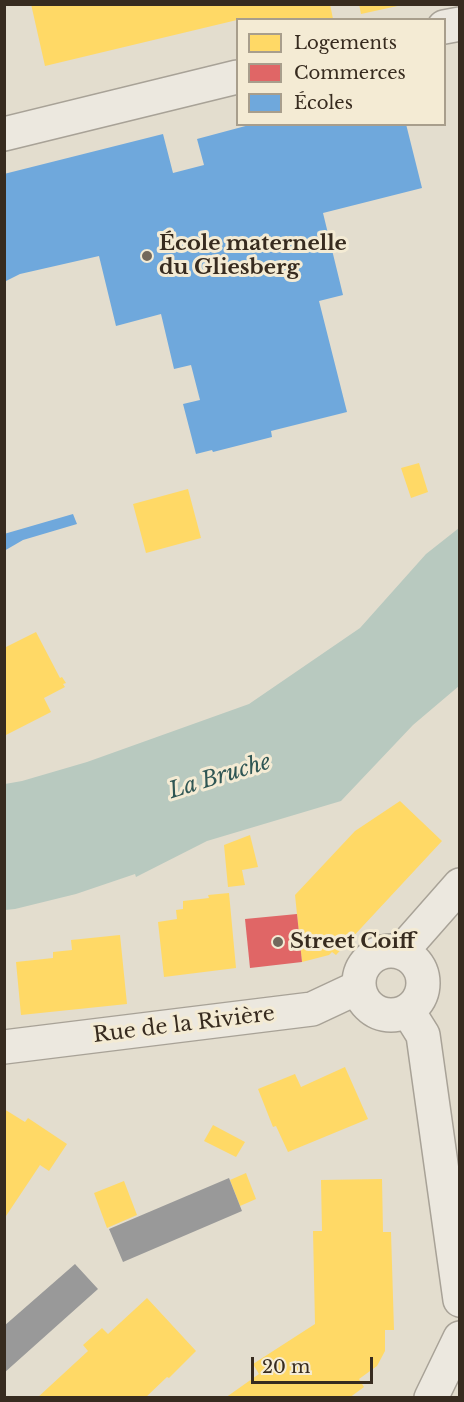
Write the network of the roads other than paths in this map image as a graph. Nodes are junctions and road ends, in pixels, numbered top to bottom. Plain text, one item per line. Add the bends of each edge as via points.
1 (236, 77) edge
2 (4, 134) edge
3 (459, 885) edge
4 (401, 952) junction
5 (359, 987) junction
6 (408, 1011) junction
7 (4, 1047) edge
8 (459, 1300) edge
9 (459, 1338) edge
10 (431, 1398) edge

1 - 2 street
3 - 4 street
4 - 5 street via 380,952 370,958
4 - 6 street via 418,964 423,974 422,995
5 - 6 street via 368,1006 377,1012 398,1015
5 - 7 street, Rue de la Rivière via 312,1009
6 - 8 street via 423,1035
9 - 10 street

